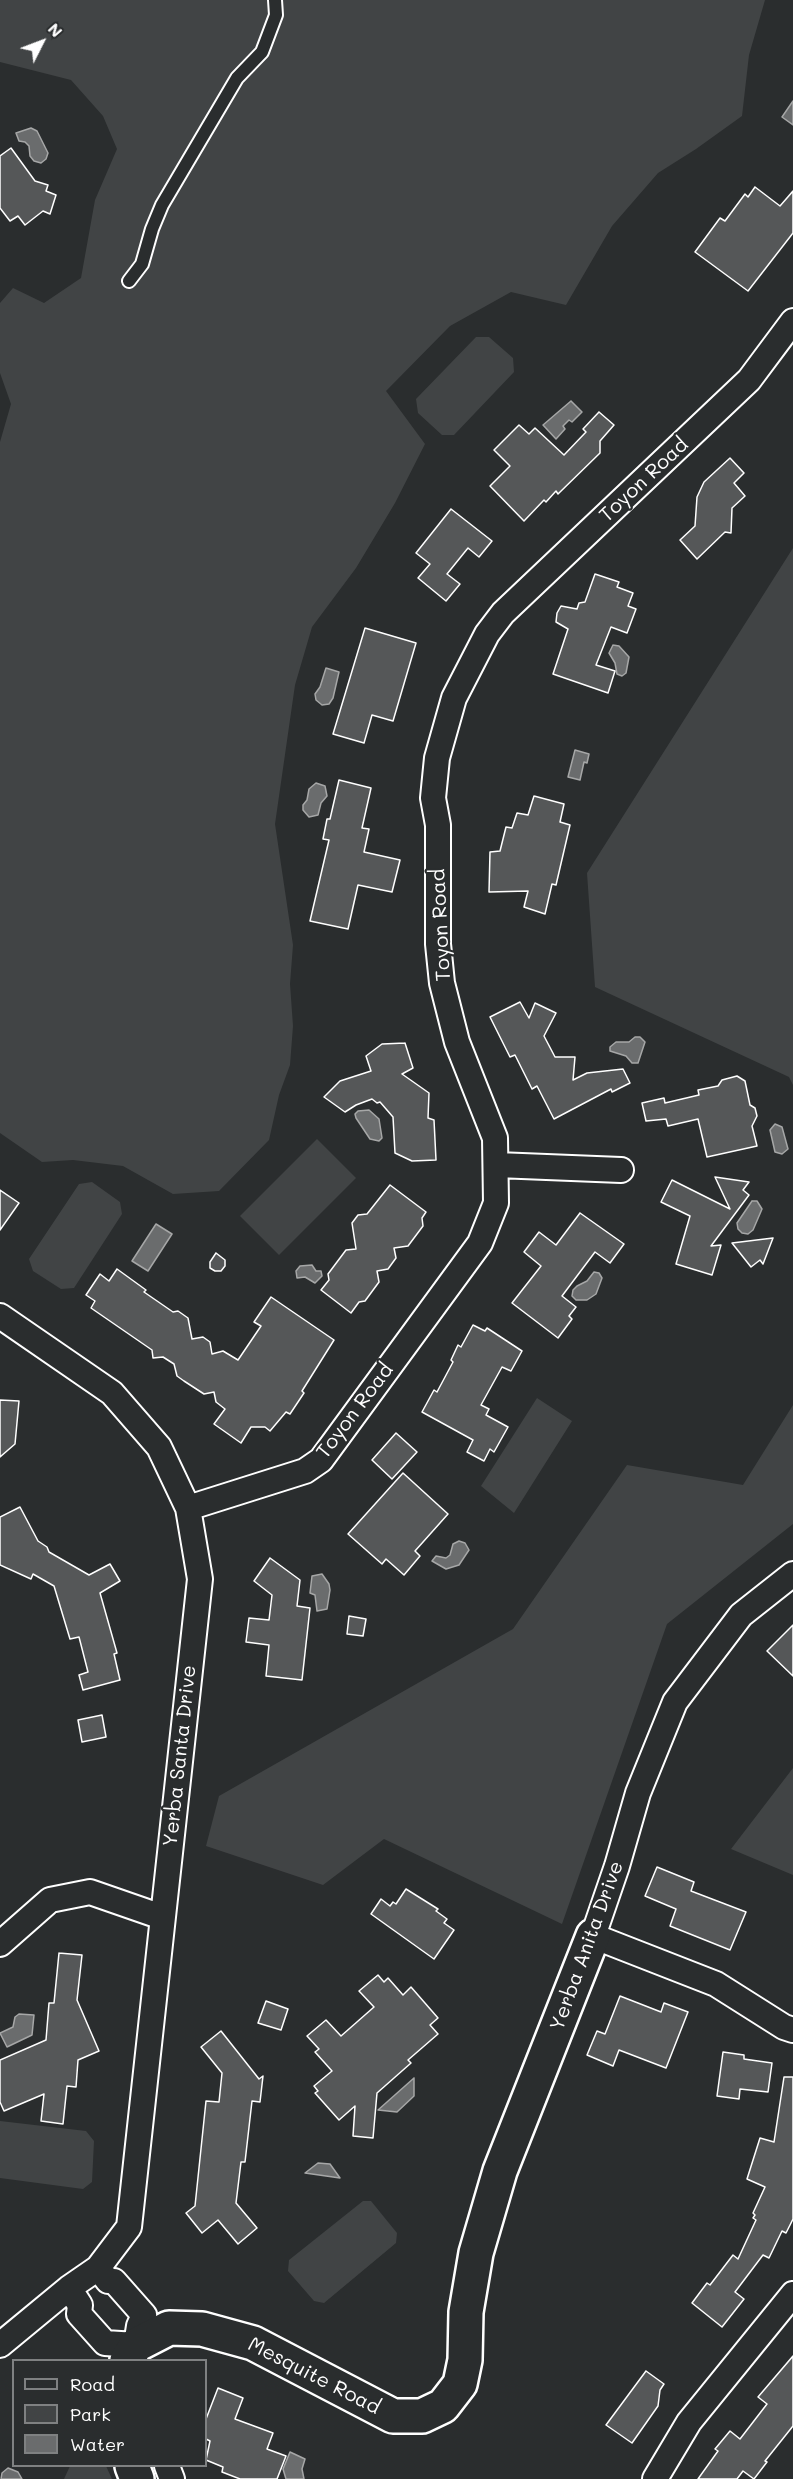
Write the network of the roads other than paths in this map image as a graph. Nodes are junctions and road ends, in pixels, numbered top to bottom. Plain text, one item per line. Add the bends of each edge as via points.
1 (275, 0) edge
2 (129, 281) dead end
3 (793, 321) edge
4 (498, 1165) junction
5 (621, 1170) dead end
6 (0, 1316) edge
7 (189, 1508) junction
8 (793, 1574) edge
9 (162, 1917) junction
10 (593, 1936) junction
11 (0, 1944) edge
12 (793, 2030) edge
13 (103, 2274) junction
14 (793, 2294) edge
15 (75, 2297) junction
16 (0, 2345) edge
17 (133, 2347) edge
18 (465, 2361) joint
19 (655, 2479) edge

1 - 2 lane via 276,15 262,52 237,78 162,205 142,264
3 - 4 street, Toyon Road via 749,380 503,613 487,634 454,698 437,758 434,798 438,825 438,944 442,982 457,1042 495,1138
4 - 5 street
4 - 7 street, Toyon Road via 496,1203 480,1243 321,1460 305,1471
6 - 7 street, Yerba Santa Drive via 112,1393 159,1447
7 - 9 street, Yerba Santa Drive via 200,1579
8 - 10 street, Yerba Anita Drive via 741,1615 675,1702 638,1793
9 - 11 street via 90,1892 50,1900
9 - 13 street, Yerba Santa Drive via 129,2227
10 - 12 street via 716,1984
10 - 18 street, Yerba Anita Drive via 500,2171 475,2263 466,2312
13 - 15 street
13 - 17 street via 144,2315
14 - 19 street via 689,2422
15 - 16 street
15 - 17 street
17 - 18 street, Mesquite Road via 169,2328 202,2329 253,2343 393,2416 422,2416 443,2406 460,2384

